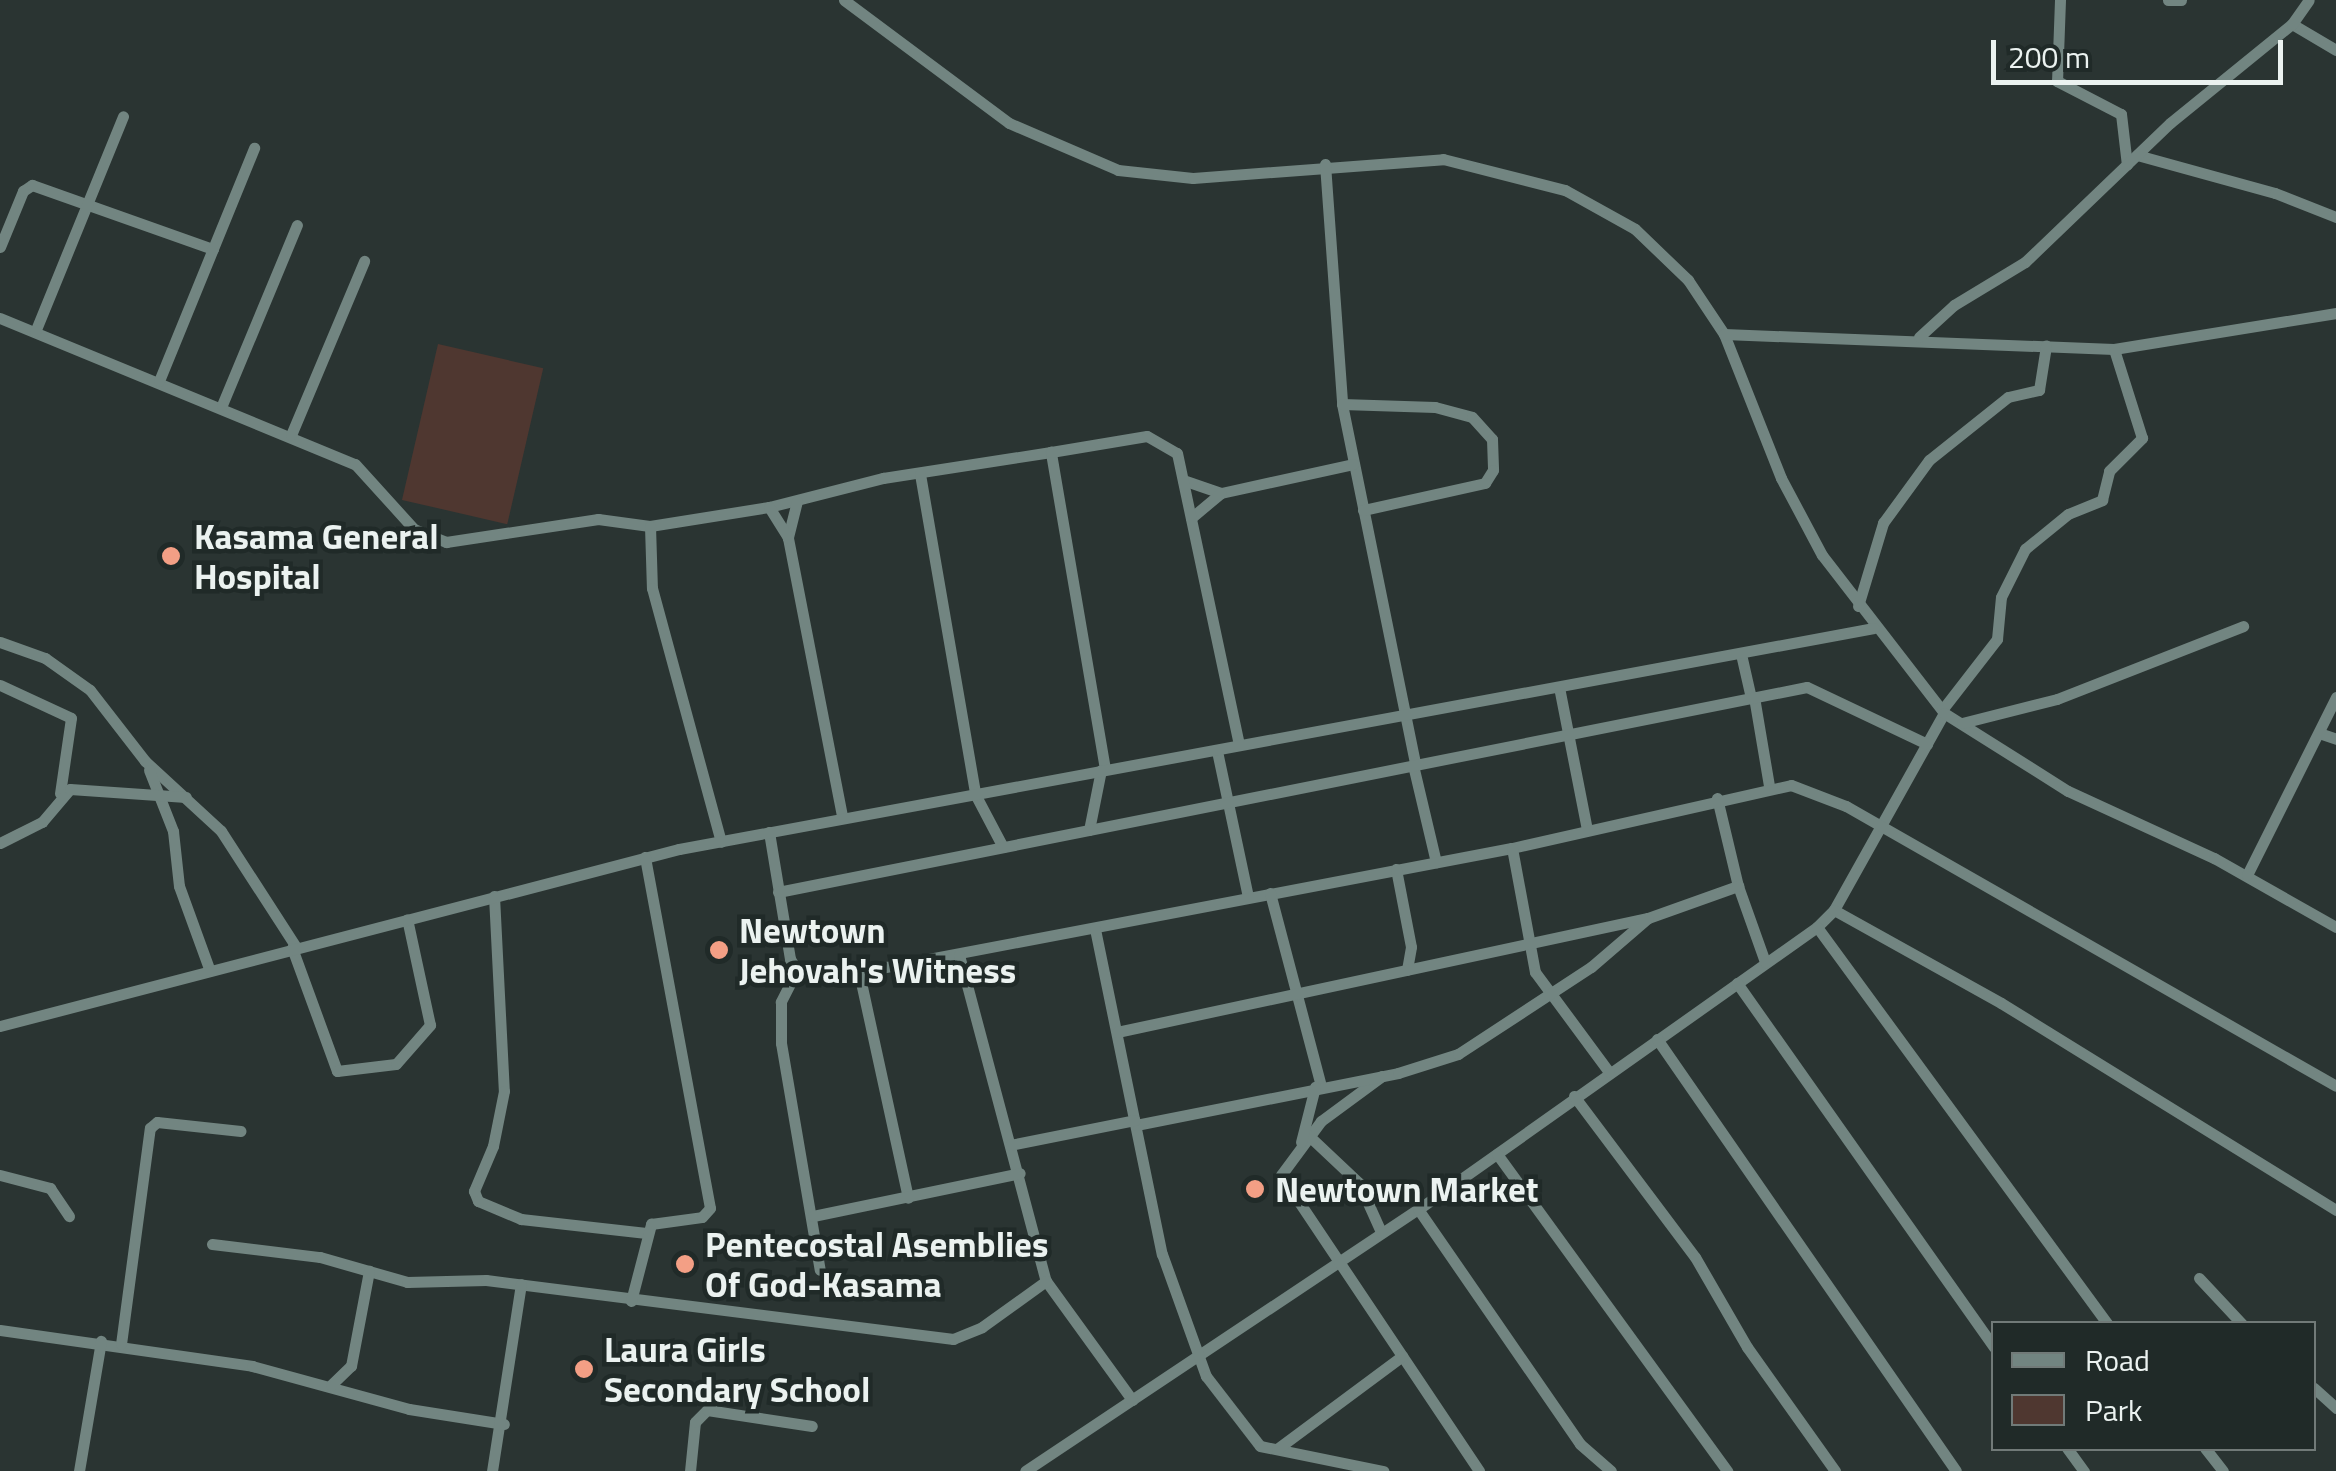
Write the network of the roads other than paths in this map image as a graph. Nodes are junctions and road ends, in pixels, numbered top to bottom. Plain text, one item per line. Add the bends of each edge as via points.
1 (844, 0) edge
2 (2060, 0) edge
3 (2168, 0) edge
4 (2181, 0) edge
5 (2309, 0) edge
6 (2292, 24) junction
7 (2336, 50) edge
8 (123, 116) dead end
9 (254, 148) dead end
10 (2132, 160) junction
11 (1325, 164) junction
12 (90, 202) junction
13 (2336, 217) edge
14 (297, 225) dead end
15 (0, 248) edge
16 (213, 248) junction
17 (364, 262) dead end
18 (2336, 313) edge
19 (0, 318) edge
20 (35, 332) junction
21 (1724, 334) junction
22 (1919, 336) junction
23 (2046, 346) junction
24 (2114, 349) junction
25 (159, 381) junction
26 (1342, 404) junction
27 (222, 405) junction
28 (291, 435) junction
29 (1051, 452) junction
30 (1353, 464) junction
31 (920, 474) junction
32 (1183, 480) junction
33 (1221, 492) junction
34 (797, 501) junction
35 (769, 508) junction
36 (1363, 510) junction
37 (1191, 518) junction
38 (630, 525) junction
39 (650, 526) junction
40 (788, 538) junction
41 (646, 548) junction
42 (1858, 606) junction
43 (2242, 626) dead end
44 (1874, 628) junction
45 (0, 642) edge
46 (1741, 654) junction
47 (0, 685) edge
48 (1558, 687) junction
49 (1752, 697) junction
50 (2336, 697) edge
51 (1943, 711) junction
52 (1406, 714) junction
53 (1962, 723) junction
54 (2319, 733) junction
55 (1566, 735) junction
56 (2336, 739) edge
57 (1239, 744) junction
58 (1927, 744) junction
59 (1217, 750) junction
60 (145, 761) junction
61 (1414, 764) junction
62 (1103, 769) junction
63 (1768, 786) junction
64 (60, 794) junction
65 (975, 794) junction
66 (161, 796) junction
67 (186, 797) junction
68 (1717, 798) junction
69 (1230, 803) junction
70 (842, 816) junction
71 (1881, 827) junction
72 (1089, 830) junction
73 (1587, 830) junction
74 (769, 832) junction
75 (721, 842) junction
76 (0, 843) edge
77 (1004, 847) junction
78 (1512, 848) junction
79 (645, 856) junction
80 (1436, 862) junction
81 (1396, 870) junction
82 (2247, 875) junction
83 (1738, 886) junction
84 (778, 892) junction
85 (1270, 892) junction
86 (494, 896) junction
87 (1248, 897) junction
88 (1834, 910) junction
89 (1648, 918) junction
90 (407, 919) junction
91 (1817, 927) junction
92 (2336, 927) edge
93 (1096, 930) junction
94 (1532, 942) junction
95 (294, 948) junction
96 (959, 955) junction
97 (1765, 962) junction
98 (796, 970) junction
99 (1407, 970) junction
100 (210, 971) junction
101 (859, 973) junction
102 (1737, 983) junction
103 (1298, 994) junction
104 (1550, 994) junction
105 (0, 1026) edge
106 (1117, 1032) junction
107 (1657, 1039) junction
108 (1609, 1072) junction
109 (1382, 1076) junction
110 (2336, 1086) edge
111 (1318, 1087) junction
112 (1574, 1096) junction
113 (1136, 1122) junction
114 (242, 1130) dead end
115 (1304, 1140) junction
116 (1010, 1145) junction
117 (1497, 1154) junction
118 (1020, 1174) junction
119 (0, 1175) edge
120 (908, 1198) junction
121 (1418, 1209) junction
122 (2336, 1210) edge
123 (69, 1216) dead end
124 (813, 1216) junction
125 (1381, 1232) junction
126 (646, 1233) junction
127 (212, 1244) dead end
128 (1337, 1263) junction
129 (820, 1270) dead end
130 (369, 1271) junction
131 (2199, 1278) dead end
132 (1046, 1281) junction
133 (521, 1284) junction
134 (632, 1301) junction
135 (2106, 1321) edge
136 (2239, 1321) edge
137 (0, 1330) edge
138 (101, 1341) junction
139 (1991, 1343) edge
140 (121, 1344) junction
141 (1201, 1352) junction
142 (1402, 1356) junction
143 (332, 1385) junction
144 (2316, 1390) edge
145 (1132, 1400) junction
146 (2336, 1408) edge
147 (504, 1424) junction
148 (812, 1426) dead end
149 (1277, 1450) junction
150 (1343, 1467) edge
151 (80, 1471) edge
152 (492, 1471) edge
153 (690, 1471) edge
154 (1025, 1471) edge
155 (1382, 1471) edge
156 (1479, 1471) edge
157 (1611, 1471) edge
158 (1727, 1471) edge
159 (1835, 1471) edge
160 (1956, 1471) edge

1 - 11 street via 1009,123 1118,170 1178,178
2 - 10 street via 2057,80 2120,114
3 - 4 street
5 - 6 street
6 - 7 street
6 - 10 street
8 - 12 street
9 - 16 street
10 - 13 street via 2276,193
10 - 22 street via 2025,262
11 - 21 street via 1444,159 1566,190 1648,240 1688,280
11 - 26 street
12 - 15 street via 28,186
12 - 16 street
12 - 20 street
14 - 27 street
16 - 25 street
17 - 28 street
18 - 24 street
19 - 20 street
20 - 25 street
21 - 22 street
21 - 42 street via 1780,478
22 - 23 street
23 - 24 street
23 - 42 street via 2038,390 2008,397 1929,460 1883,523
24 - 51 street via 2142,425 2140,442 2108,471 2102,500 2068,514 2025,549 2001,597 1996,638
25 - 27 street
26 - 30 street
26 - 36 street via 1446,409 1472,417 1492,440 1493,470 1485,482
27 - 28 street
28 - 38 street via 365,471 404,520 446,542 572,521
29 - 31 street
29 - 32 street via 1154,436 1177,453
29 - 62 street
30 - 33 street
30 - 36 street
31 - 34 street
31 - 65 street
32 - 33 street
32 - 37 street
33 - 37 street
34 - 35 street
34 - 40 street
35 - 39 street
35 - 40 street
36 - 52 street
37 - 57 street
38 - 39 street
38 - 41 street
39 - 41 street
40 - 70 street
41 - 75 street
42 - 44 street
43 - 53 street via 2056,699
44 - 46 street
44 - 51 street
45 - 60 street via 70,672
46 - 48 street
46 - 49 street
47 - 64 street via 72,718
48 - 52 street
48 - 55 street
49 - 55 street
49 - 58 street via 1817,690
49 - 63 street
50 - 54 street
51 - 53 street
51 - 58 street
52 - 57 street
52 - 61 street
53 - 82 street via 2068,790
54 - 56 street
54 - 82 street
55 - 61 street
55 - 73 street
57 - 59 street
58 - 71 street
59 - 62 street
59 - 69 street
60 - 66 street
60 - 67 street
61 - 69 street
61 - 80 street
62 - 65 street
62 - 72 street
63 - 68 street
63 - 71 street via 1810,790
64 - 66 street via 86,787
64 - 76 street via 42,822
65 - 70 street
65 - 77 street
66 - 67 street
66 - 100 street via 179,886
67 - 95 street via 221,830
68 - 73 street
68 - 83 street
69 - 72 street
69 - 87 street
70 - 74 street
71 - 88 street
71 - 110 street
72 - 77 street
73 - 78 street
74 - 75 street
74 - 84 street
75 - 79 street
77 - 84 street
78 - 80 street
78 - 94 street
79 - 86 street
79 - 126 street via 710,1208 702,1217 657,1221
80 - 81 street
81 - 85 street
81 - 99 street via 1412,946
82 - 92 street
83 - 89 street
83 - 97 street
84 - 98 street
85 - 87 street
85 - 103 street
86 - 90 street
86 - 126 street via 504,1091 493,1146 474,1190 478,1201 521,1219
87 - 93 street
88 - 91 street
88 - 122 street
89 - 94 street
89 - 104 street
90 - 95 street
90 - 95 street via 430,1025 396,1064 337,1071
91 - 97 street
91 - 135 street
93 - 96 street
93 - 106 street
94 - 99 street
94 - 104 street via 1536,972
95 - 100 street
96 - 101 street
96 - 116 street
97 - 102 street
98 - 101 street via 824,980
98 - 124 street via 781,1002 781,1042
99 - 103 street
100 - 105 street
101 - 120 street
102 - 107 street
102 - 139 street
103 - 106 street
103 - 111 street
104 - 108 street
104 - 109 street via 1476,1046
106 - 113 street
107 - 108 street
107 - 160 street
108 - 112 street
109 - 111 street
109 - 115 street
111 - 113 street
111 - 115 street
112 - 117 street
112 - 159 street via 1695,1258
113 - 116 street
113 - 141 street via 1162,1254
114 - 140 street via 157,1122 150,1128
115 - 125 street via 1359,1183
115 - 128 street via 1280,1175
116 - 118 street
117 - 121 street
117 - 158 street
118 - 120 street
118 - 132 street
119 - 123 street via 50,1188
120 - 124 street
121 - 125 street
121 - 157 street via 1580,1444
124 - 129 street
125 - 128 street
126 - 134 street
127 - 130 street
128 - 141 street
128 - 142 street
130 - 133 street via 407,1282
130 - 143 street via 351,1366
131 - 136 street
132 - 134 street via 982,1327 953,1339
132 - 145 street
133 - 134 street
133 - 147 street
137 - 138 street
138 - 140 street
138 - 151 street
140 - 143 street
141 - 145 street
141 - 149 street via 1214,1388 1255,1442
142 - 149 street
142 - 156 street
143 - 147 street via 409,1409
144 - 146 street
145 - 154 street
147 - 152 street
148 - 153 street via 707,1410 696,1422
149 - 150 street
150 - 155 street

